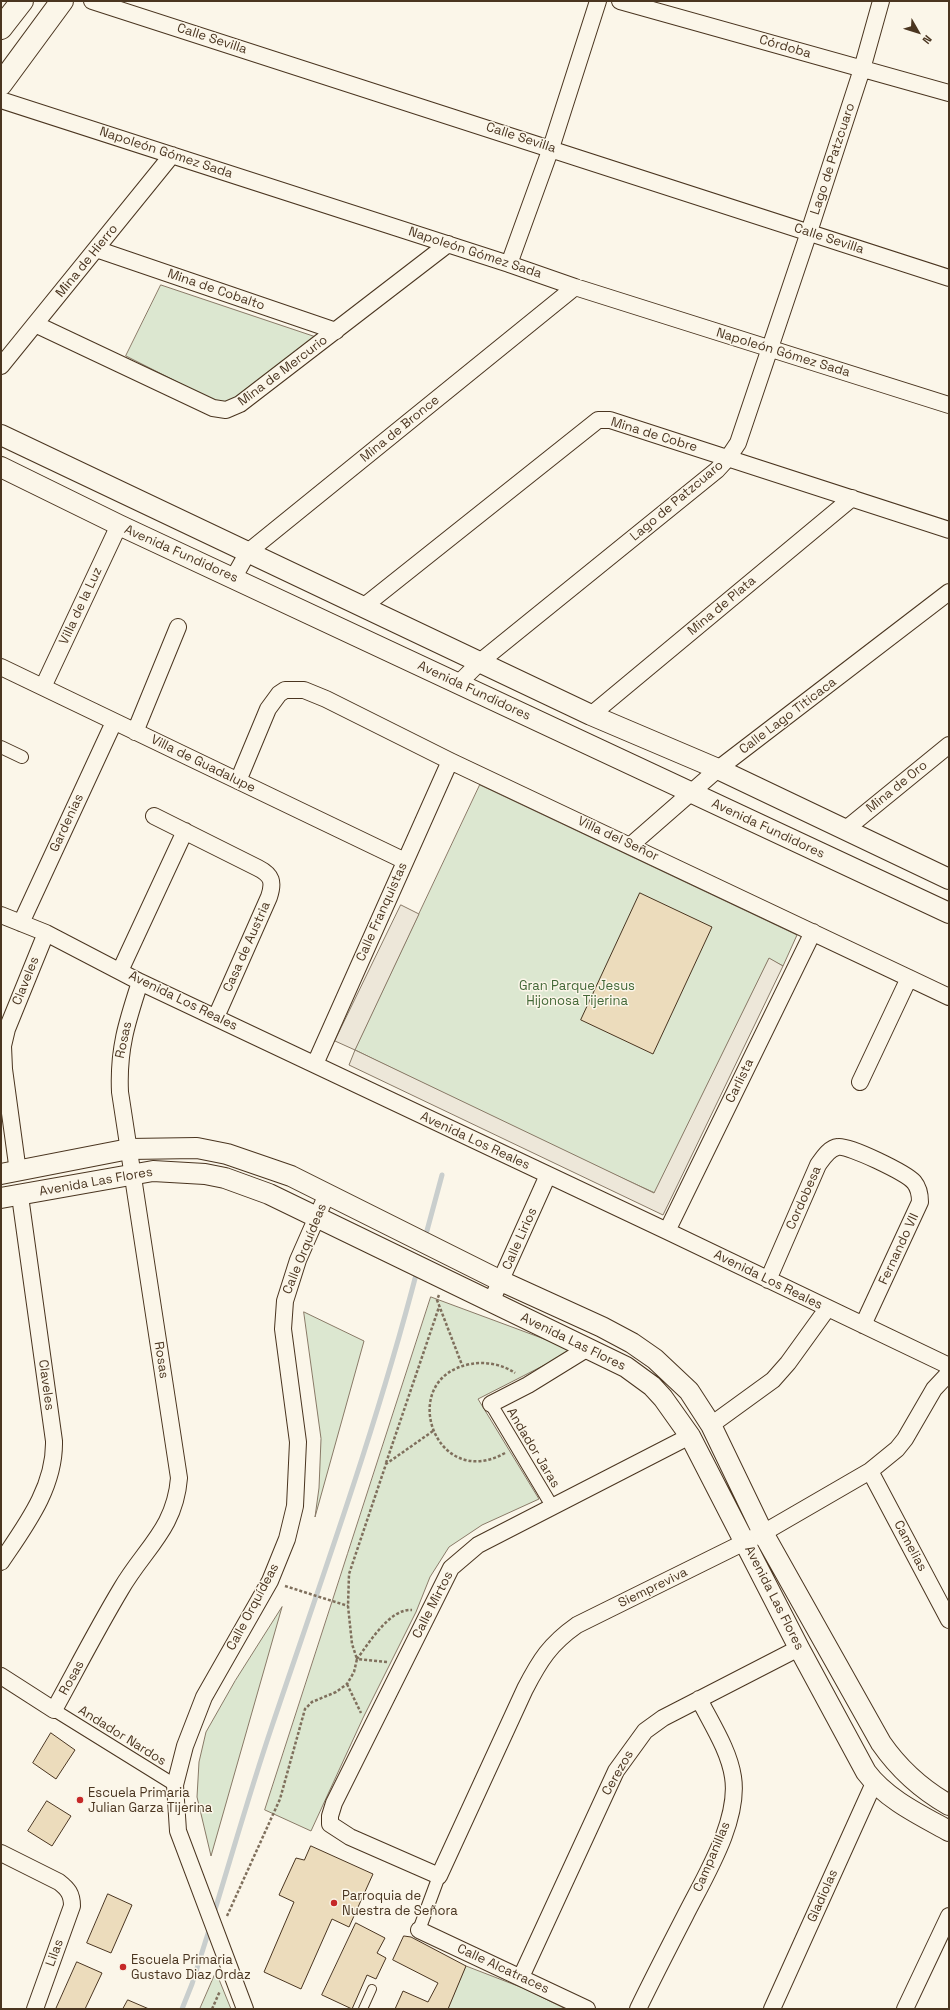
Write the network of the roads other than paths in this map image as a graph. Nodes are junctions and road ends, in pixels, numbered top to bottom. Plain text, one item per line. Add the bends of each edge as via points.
1 (22, 1) edge
2 (62, 1) edge
3 (92, 1) edge
4 (598, 1) edge
5 (620, 1) edge
6 (881, 1) edge
7 (1, 28) edge
8 (862, 69) junction
9 (1, 84) edge
10 (949, 93) edge
11 (1, 100) edge
12 (551, 148) junction
13 (172, 155) junction
14 (809, 232) junction
15 (448, 244) junction
16 (96, 249) junction
17 (509, 264) junction
18 (949, 278) edge
19 (575, 287) junction
20 (35, 324) junction
21 (336, 331) junction
22 (770, 349) junction
23 (1, 366) edge
24 (949, 405) edge
25 (1, 435) edge
26 (728, 458) junction
27 (1, 467) edge
28 (852, 498) junction
29 (119, 525) junction
30 (949, 530) edge
31 (248, 552) junction
32 (234, 577) junction
33 (949, 592) edge
34 (363, 607) junction
35 (178, 627) dead end
36 (481, 661) junction
37 (1, 667) edge
38 (458, 684) junction
39 (43, 687) junction
40 (591, 714) junction
41 (114, 722) junction
42 (135, 732) junction
43 (949, 745) edge
44 (1, 747) edge
45 (22, 757) dead end
46 (450, 761) junction
47 (718, 769) junction
48 (238, 781) junction
49 (691, 793) junction
50 (154, 816) dead end
51 (846, 829) junction
52 (185, 831) junction
53 (631, 845) junction
54 (405, 861) junction
55 (949, 879) edge
56 (949, 913) edge
57 (1, 914) edge
58 (21, 923) junction
59 (813, 932) junction
60 (46, 933) junction
61 (120, 971) junction
62 (909, 978) junction
63 (140, 982) junction
64 (949, 997) edge
65 (216, 1017) junction
66 (315, 1064) junction
67 (860, 1082) dead end
68 (129, 1149) junction
69 (10, 1173) edge
70 (132, 1174) junction
71 (905, 1175) joint
72 (548, 1176) junction
73 (327, 1194) junction
74 (10, 1197) edge
75 (316, 1218) junction
76 (667, 1231) junction
77 (502, 1280) junction
78 (768, 1280) junction
79 (491, 1302) junction
80 (827, 1309) junction
81 (863, 1326) junction
82 (588, 1348) junction
83 (949, 1366) edge
84 (949, 1373) edge
85 (491, 1404) joint
86 (711, 1425) junction
87 (690, 1436) junction
88 (870, 1471) junction
89 (552, 1506) junction
90 (764, 1533) junction
91 (745, 1542) junction
92 (1, 1562) edge
93 (948, 1613) edge
94 (799, 1648) junction
95 (1, 1676) edge
96 (699, 1699) junction
97 (54, 1710) junction
98 (874, 1783) junction
99 (175, 1786) junction
100 (949, 1805) edge
101 (949, 1832) edge
102 (1, 1853) edge
103 (438, 1876) junction
104 (949, 1916) edge
105 (419, 1930) joint
106 (521, 1977) junction
107 (372, 1989) dead end
108 (35, 2009) edge
109 (245, 2009) edge
110 (363, 2009) edge
111 (588, 2009) edge
112 (638, 2009) edge
113 (772, 2009) edge
114 (905, 2009) edge

1 - 7 main road
2 - 9 main road
3 - 12 street, Calle Sevilla
4 - 12 street
5 - 8 street, Córdoba
6 - 8 street, Lago de Patzcuaro
8 - 10 street, Córdoba
8 - 14 street, Lago de Patzcuaro
11 - 13 street, Napoleón Gómez Sada
12 - 14 street, Calle Sevilla
12 - 17 street
13 - 15 street, Napoleón Gómez Sada
13 - 16 street, Mina de Hierro
14 - 18 street, Calle Sevilla
14 - 22 street, Lago de Patzcuaro
15 - 17 street, Napoleón Gómez Sada
15 - 21 street, Mina de Mercurio
16 - 20 street, Mina de Hierro
16 - 21 street, Mina de Cobalto
17 - 19 street, Napoleón Gómez Sada
19 - 22 street, Napoleón Gómez Sada
19 - 31 street, Mina de Bronce
20 - 21 street, Mina de Mercurio via 213,408 226,410 240,404
20 - 23 street, Mina de Hierro
22 - 24 street, Napoleón Gómez Sada
22 - 26 street, Lago de Patzcuaro via 743,430
25 - 31 street
26 - 28 street, Mina de Cobre
26 - 34 street, Mina de Cobre via 610,420 598,420
26 - 36 street, Lago de Patzcuaro via 717,470
27 - 29 street, Avenida Fundidores
28 - 30 street, Mina de Cobre
28 - 40 street, Mina de Plata
29 - 32 street, Avenida Fundidores
29 - 39 street, Villa de la Luz
31 - 32 street, Mina de Bronce
31 - 34 street
32 - 38 street, Avenida Fundidores
33 - 47 street, Calle Lago Titicaca
34 - 36 street
35 - 42 street
36 - 38 street, Lago de Patzcuaro
36 - 40 street
37 - 39 street, Villa de Guadalupe
38 - 49 street, Avenida Fundidores
39 - 41 street, Villa de Guadalupe
40 - 47 street
41 - 42 street, Villa de Guadalupe
41 - 58 street, Gardenias
42 - 48 street, Villa de Guadalupe
43 - 51 street, Mina de Oro
44 - 45 street
46 - 48 street, Villa del Señor via 314,693 285,690 268,709
46 - 53 street, Villa del Señor
46 - 54 street, Calle Franquistas
47 - 49 street, Calle Lago Titicaca
47 - 51 street
48 - 54 street, Villa de Guadalupe
49 - 53 street, Calle Lago Titicaca
49 - 56 street, Avenida Fundidores
50 - 52 street
51 - 55 street
52 - 61 street
52 - 65 street, Casa de Austria via 258,868 271,877 273,885
53 - 59 street, Villa del Señor
54 - 66 street, Calle Franquistas
57 - 58 street, Avenida Los Reales
58 - 60 street, Avenida Los Reales
59 - 62 street, Villa del Señor
59 - 76 street, Carlista
60 - 61 street, Avenida Los Reales
60 - 69 street, Claveles via 7,1029 3,1046
61 - 63 street, Avenida Los Reales
62 - 64 street, Villa del Señor
62 - 67 street
63 - 65 street, Avenida Los Reales
63 - 68 street, Rosas via 122,1044 119,1067 120,1092
65 - 66 street, Avenida Los Reales
66 - 72 street, Avenida Los Reales
68 - 69 street, Avenida Las Flores
68 - 70 street, Rosas
68 - 73 street, Avenida Las Flores via 197,1148 227,1154 291,1176
70 - 74 street, Avenida Las Flores
70 - 75 street, Avenida Las Flores via 153,1171 225,1178 269,1194
70 - 97 street, Rosas via 179,1478 178,1494 169,1521 121,1588
71 - 78 street, Cordobesa via 852,1149 837,1147 831,1150 818,1165
71 - 81 street, Fernando VII via 918,1188 920,1202
72 - 76 street, Avenida Los Reales
72 - 77 street, Calle Lirios
73 - 75 street, Calle Orquídeas
73 - 77 street, Avenida Las Flores
74 - 92 street, Claveles via 54,1441 54,1454 43,1493 29,1521
75 - 79 street, Avenida Las Flores
75 - 99 street, Calle Orquídeas via 298,1260 285,1301 284,1329 298,1442 295,1506 287,1539 270,1581 204,1697 184,1746
76 - 78 street, Avenida Los Reales
77 - 79 street, Calle Lirios
77 - 86 street, Avenida Las Flores via 632,1343 655,1359 689,1391
78 - 80 street, Avenida Los Reales
79 - 82 street, Avenida Las Flores
80 - 81 street, Avenida Los Reales
80 - 86 street via 774,1380
81 - 83 street, Avenida Los Reales
82 - 85 street via 528,1385
82 - 87 street, Avenida Las Flores via 626,1367 652,1386 679,1418
84 - 88 street, Siempreviva via 934,1389 897,1449
85 - 89 street, Andador Jaras
86 - 90 street, Avenida Las Flores
87 - 89 street, Calle Mirtos
87 - 91 street, Avenida Las Flores
88 - 90 street, Siempreviva
88 - 93 street, Camelias
89 - 103 street, Calle Mirtos via 478,1545 451,1568 334,1802 330,1824 350,1837
90 - 91 street, Siempreviva
90 - 100 street, Avenida Las Flores via 893,1761 917,1784
91 - 94 street, Avenida Las Flores
91 - 103 street, Siempreviva via 577,1625 559,1638 538,1664 525,1689
94 - 96 street, Cerezos
94 - 98 street, Avenida Las Flores via 859,1761
95 - 97 street
96 - 106 street, Cerezos via 662,1718 645,1731 616,1771
96 - 112 street, Campanillas via 726,1752 733,1777 733,1802 726,1828 711,1864
97 - 99 street, Andador Nardos
98 - 101 street, Avenida Las Flores via 894,1799
98 - 113 street, Gladiolas
99 - 109 street, Calle Orquídeas via 178,1831
102 - 108 street, Lilas via 59,1882 67,1888 72,1897 72,1906
103 - 105 street
104 - 114 street
105 - 106 street, Calle Alcatraces
106 - 111 street, Calle Alcatraces
107 - 110 lane

